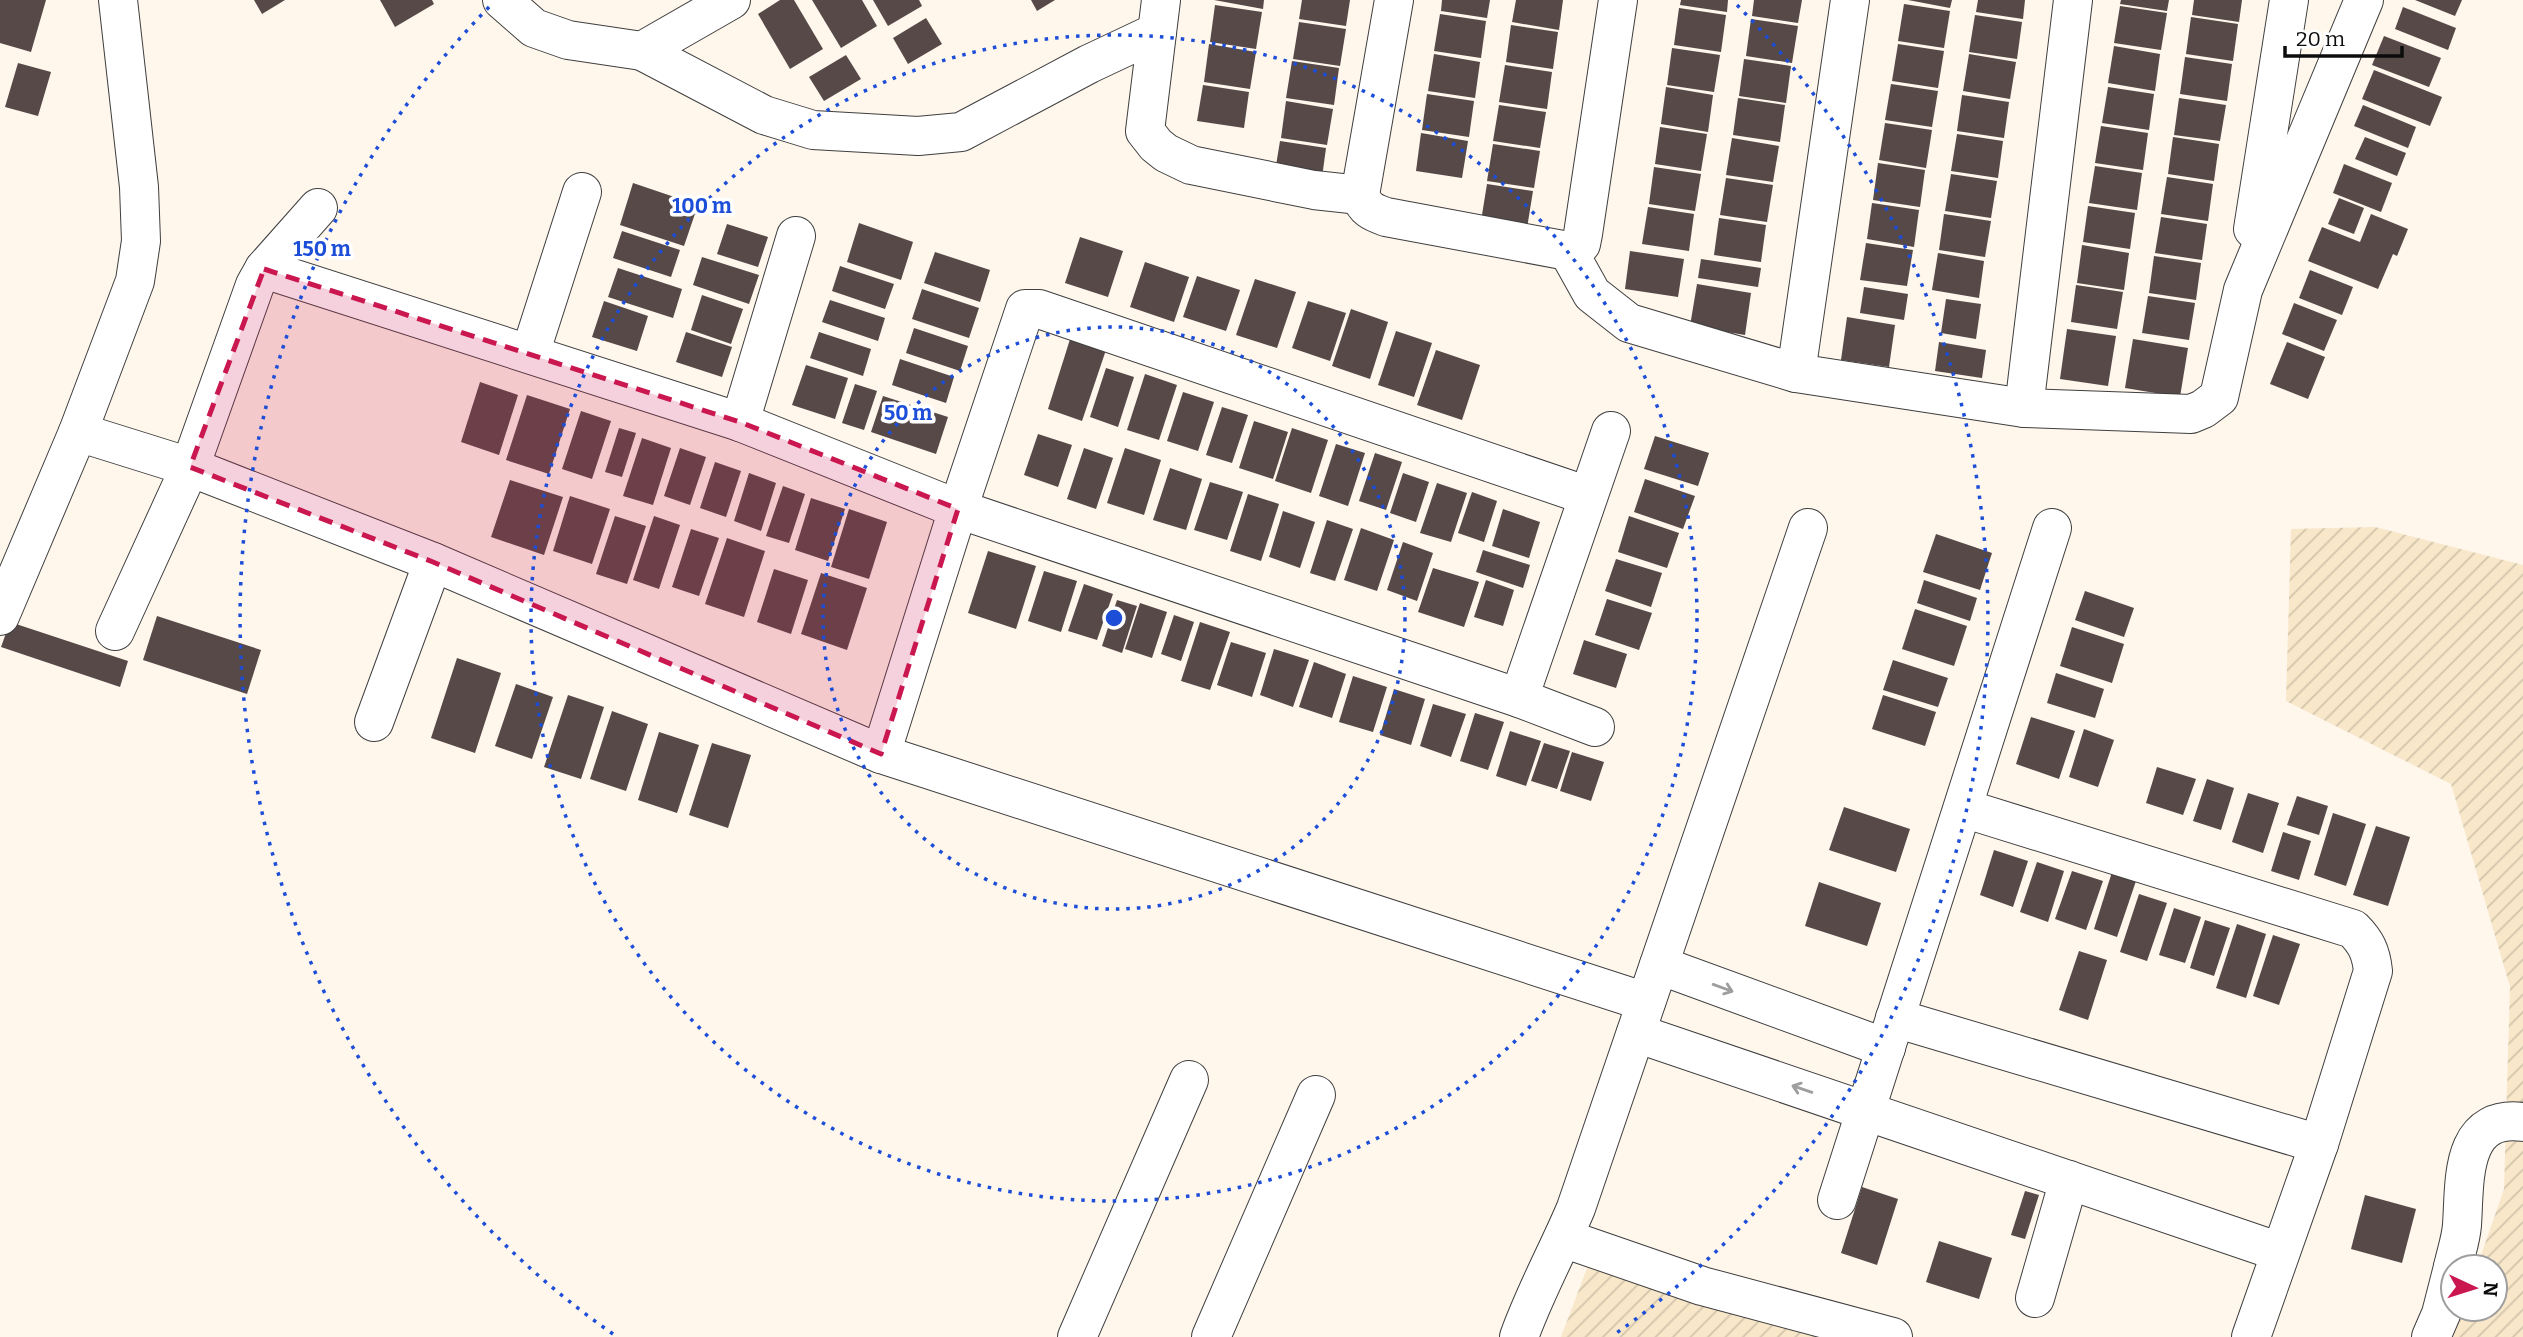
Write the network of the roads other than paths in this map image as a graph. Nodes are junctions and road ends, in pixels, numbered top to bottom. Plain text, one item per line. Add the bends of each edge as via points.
1 (118, 0) edge
2 (502, 0) edge
3 (731, 0) edge
4 (1394, 0) edge
5 (1618, 0) edge
6 (1850, 0) edge
7 (2073, 0) edge
8 (2290, 0) edge
9 (2364, 0) edge
10 (1159, 16) edge
11 (642, 51) junction
12 (582, 192) dead end
13 (1360, 195) junction
14 (317, 208) dead end
15 (796, 236) dead end
16 (1568, 251) junction
17 (264, 269) junction
18 (2243, 290) junction
19 (530, 354) junction
20 (1796, 373) junction
21 (2024, 408) junction
22 (740, 422) junction
23 (1611, 431) dead end
24 (78, 432) junction
25 (190, 467) junction
26 (1588, 496) junction
27 (958, 509) junction
28 (1808, 528) dead end
29 (2052, 528) dead end
30 (433, 562) junction
31 (0, 616) edge
32 (116, 631) dead end
33 (1519, 698) junction
34 (374, 722) dead end
35 (1595, 727) dead end
36 (881, 754) junction
37 (1963, 808) junction
38 (1659, 965) junction
39 (1641, 1017) junction
40 (1891, 1033) junction
41 (1189, 1080) dead end
42 (1316, 1095) dead end
43 (1866, 1111) junction
44 (2523, 1122) edge
45 (2319, 1144) junction
46 (2069, 1180) junction
47 (1837, 1200) dead end
48 (1563, 1238) junction
49 (2280, 1252) junction
50 (2456, 1253) edge
51 (2035, 1298) dead end
52 (2439, 1319) edge
53 (1077, 1337) edge
54 (1211, 1337) edge
55 (1519, 1337) edge
56 (1893, 1337) edge
57 (2251, 1337) edge
58 (2431, 1337) edge

1 - 24 street via 141,241 135,281
2 - 11 street via 534,28 568,40
3 - 11 street
4 - 13 street
5 - 16 street via 1583,234 1581,244
6 - 20 street
7 - 21 street
8 - 18 street
9 - 18 street
10 - 11 street via 1089,64 961,132 918,136 813,130 764,115
10 - 13 street via 1145,131 1156,145 1191,165
12 - 19 street
13 - 16 street via 1370,211 1386,217
14 - 17 street
15 - 22 street
16 - 20 street via 1592,294 1629,323
17 - 19 street
17 - 25 street
18 - 21 street via 2218,397 2203,409 2192,414
19 - 22 street
20 - 21 street
22 - 27 street
23 - 26 street
24 - 25 street
24 - 31 street
25 - 30 street
25 - 32 street
26 - 27 street via 1030,307 1022,312
26 - 33 street
27 - 33 street
27 - 36 street
28 - 38 street
29 - 37 street
30 - 34 street
30 - 36 street
33 - 35 street
36 - 39 street
37 - 40 street
37 - 45 street via 2353,929 2366,942 2374,971
38 - 39 street
38 -> 40 street
43 -> 39 street
39 - 48 street
40 - 43 street
40 - 45 street
41 - 53 street
42 - 54 street
43 - 46 street
43 - 47 street
44 - 50 street via 2496,1124 2480,1134 2469,1150
45 - 49 street
46 - 49 street
46 - 51 street
48 - 55 street
48 - 56 street via 1702,1286
49 - 57 street
52 - 58 street

